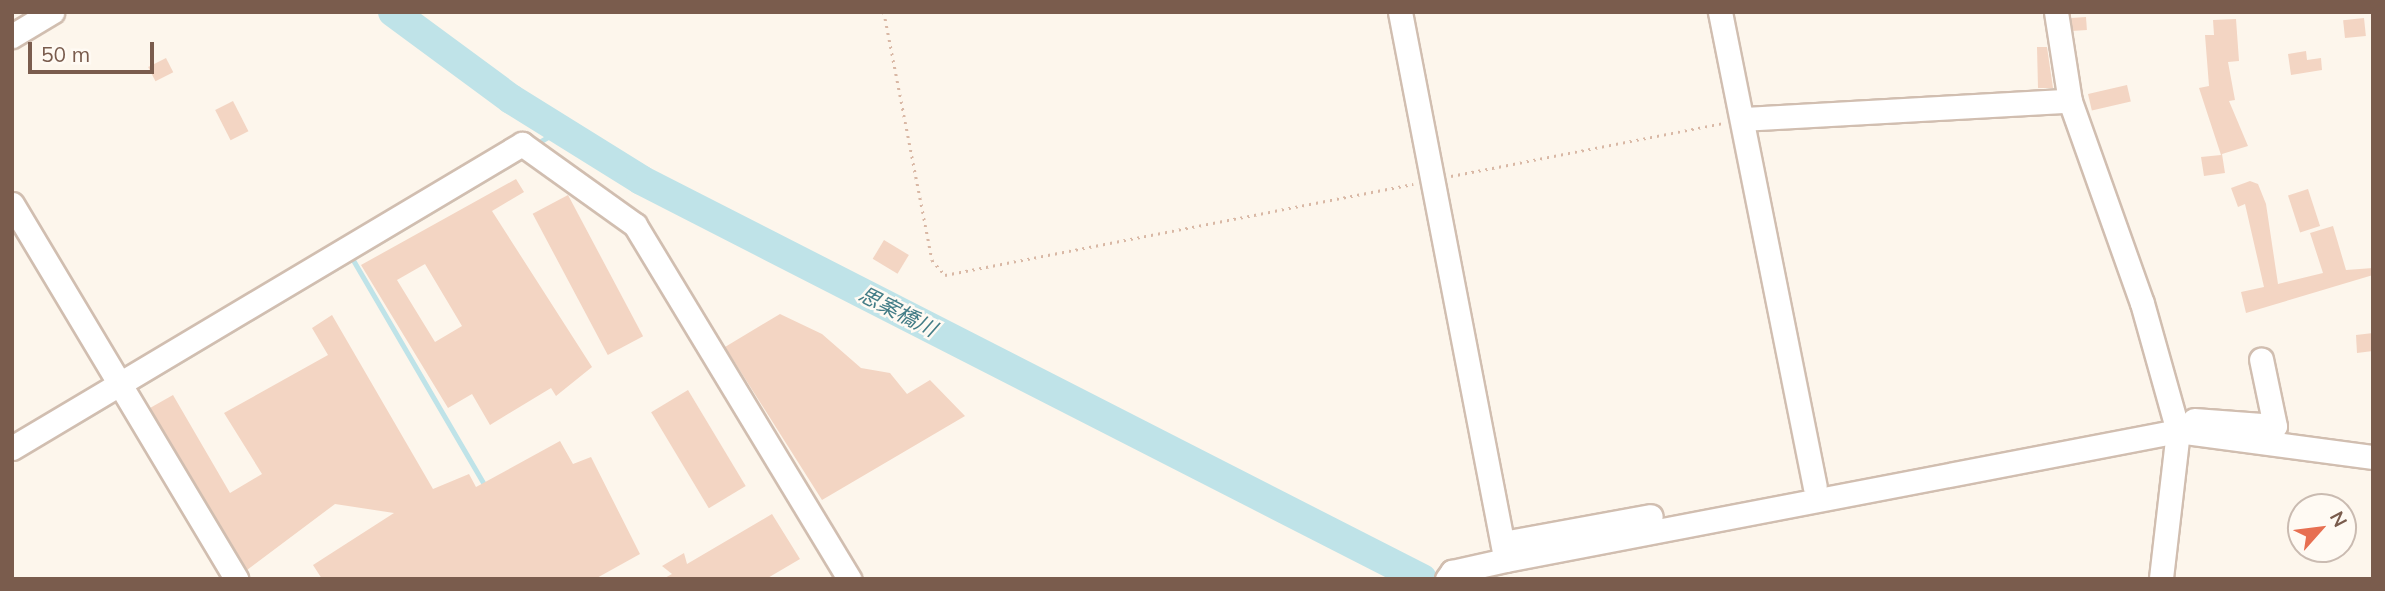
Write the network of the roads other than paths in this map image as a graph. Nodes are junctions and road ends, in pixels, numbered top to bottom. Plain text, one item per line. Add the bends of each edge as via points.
1 (52, 12) edge
2 (1400, 12) edge
3 (1720, 12) edge
4 (2056, 12) edge
5 (12, 36) edge
6 (2070, 101) junction
7 (1743, 119) junction
8 (12, 204) edge
9 (2261, 359) dead end
10 (119, 385) junction
11 (2176, 425) junction
12 (12, 448) edge
13 (2373, 457) edge
14 (1815, 486) junction
15 (1504, 552) junction
16 (1449, 575) edge
17 (236, 579) edge
18 (849, 579) edge
19 (2161, 579) edge

1 - 5 street
2 - 15 street
3 - 7 street
4 - 6 street
6 - 7 street
6 - 11 street via 2142,303
7 - 14 street
8 - 10 street
9 - 11 street via 2276,426
10 - 12 street
10 - 17 street
10 - 18 street via 523,144 635,225
11 - 13 street
11 - 14 street
11 - 15 street
11 - 19 street
14 - 15 street
15 - 16 street

